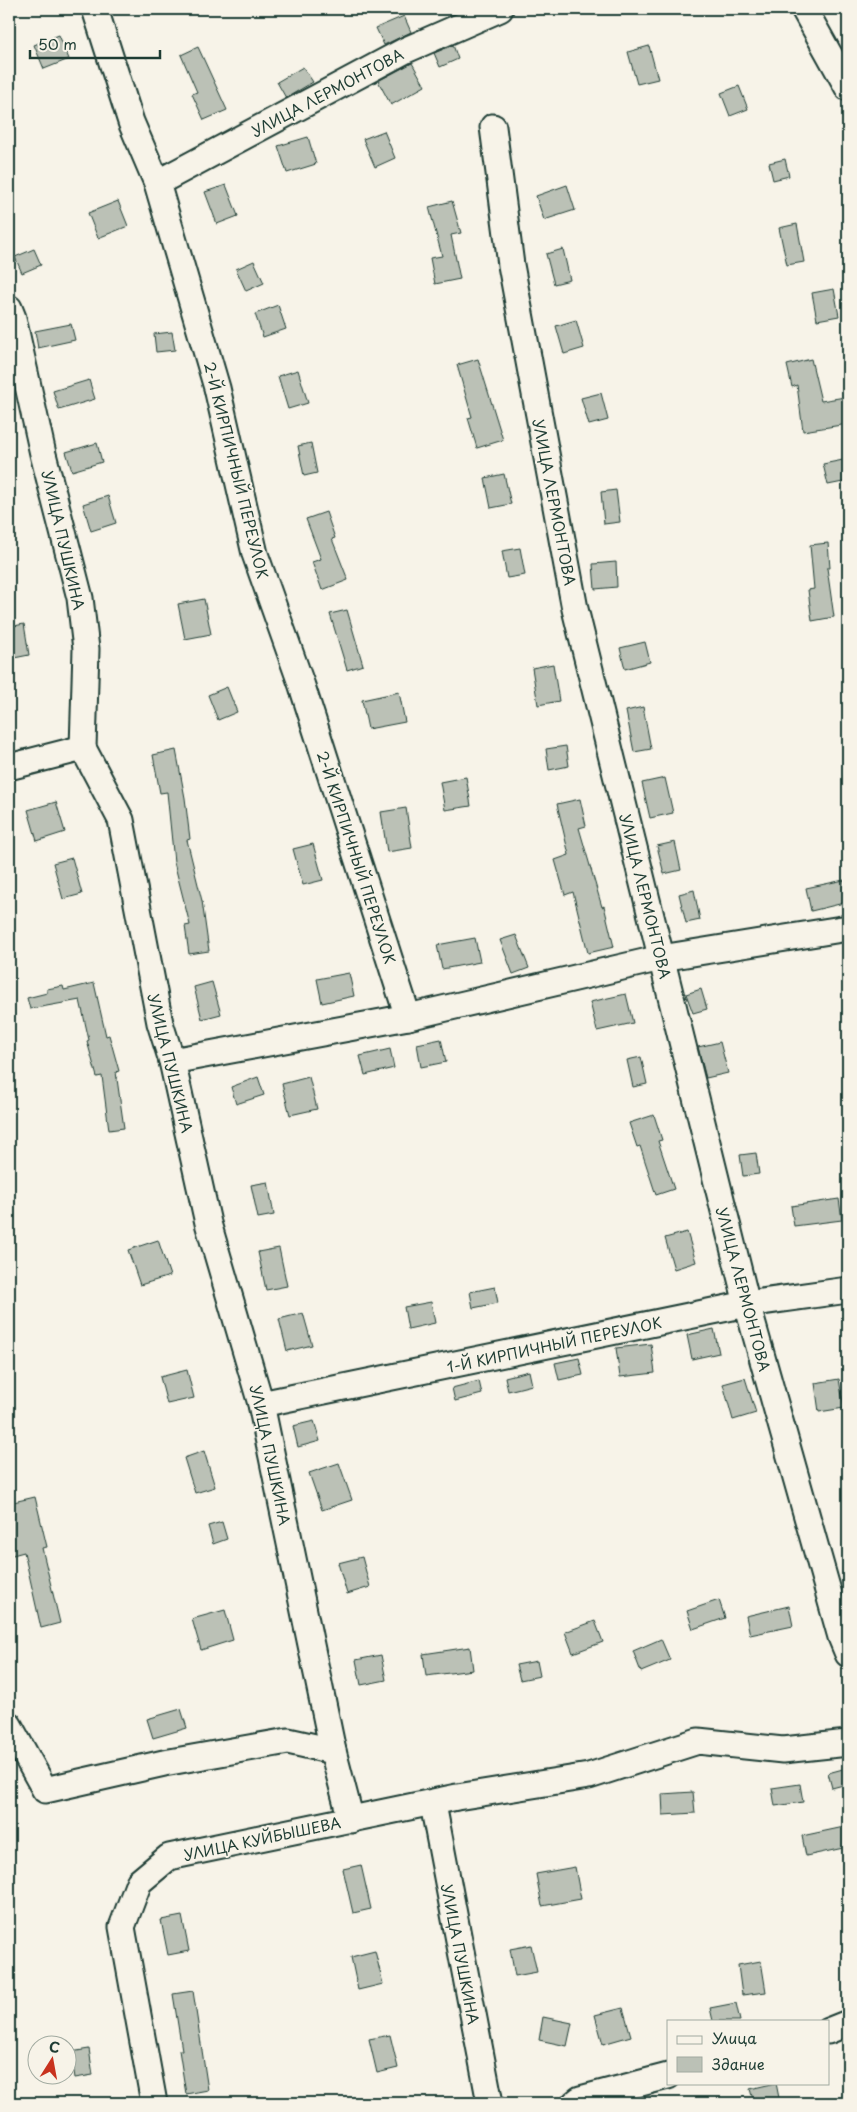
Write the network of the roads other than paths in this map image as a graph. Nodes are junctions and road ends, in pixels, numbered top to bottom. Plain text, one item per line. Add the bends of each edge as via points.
1 (95, 9) edge
2 (500, 9) edge
3 (804, 9) edge
4 (848, 88) edge
5 (493, 127) dead end
6 (157, 183) junction
7 (9, 308) edge
8 (83, 748) junction
9 (9, 767) edge
10 (848, 928) edge
11 (661, 958) junction
12 (408, 1017) junction
13 (172, 1061) junction
14 (848, 1290) edge
15 (747, 1304) junction
16 (261, 1404) junction
17 (848, 1654) edge
18 (9, 1725) edge
19 (848, 1743) edge
20 (333, 1751) junction
21 (432, 1804) junction
22 (351, 1820) junction
23 (848, 2023) edge
24 (830, 2030) edge
25 (667, 2076) edge
26 (154, 2103) edge
27 (490, 2103) edge
28 (575, 2103) edge

1 - 6 street, 2-Й КИРПИЧНЫЙ ПЕРЕУЛОК via 131,122
2 - 6 street, УЛИЦА ЛЕРМОНТОВА via 406,50
3 - 4 street
5 - 11 street, УЛИЦА ЛЕРМОНТОВА via 511,265 575,609
6 - 12 street, 2-Й КИРПИЧНЫЙ ПЕРЕУЛОК via 217,388 255,554 302,686
7 - 8 street, УЛИЦА ПУШКИНА via 80,598 86,649
8 - 9 street
8 - 13 street, УЛИЦА ПУШКИНА via 121,820 160,1023
10 - 11 street
11 - 12 street
11 - 15 street, УЛИЦА ЛЕРМОНТОВА
12 - 13 street
13 - 16 street, УЛИЦА ПУШКИНА via 208,1223
14 - 15 street, 1-Й КИРПИЧНЫЙ ПЕРЕУЛОК
15 - 16 street, 1-Й КИРПИЧНЫЙ ПЕРЕУЛОК
15 - 17 street, УЛИЦА ЛЕРМОНТОВА
16 - 20 street, УЛИЦА ПУШКИНА
18 - 20 street via 45,1790 164,1763 288,1741
19 - 21 street, УЛИЦА КУЙБЫШЕВА via 783,1750 698,1742 589,1776
20 - 22 street, УЛИЦА ПУШКИНА
21 - 22 street, УЛИЦА КУЙБЫШЕВА
21 - 27 street, УЛИЦА ПУШКИНА
22 - 26 street, УЛИЦА КУЙБЫШЕВА via 168,1857 139,1882 122,1927
23 - 24 street
25 - 28 street

